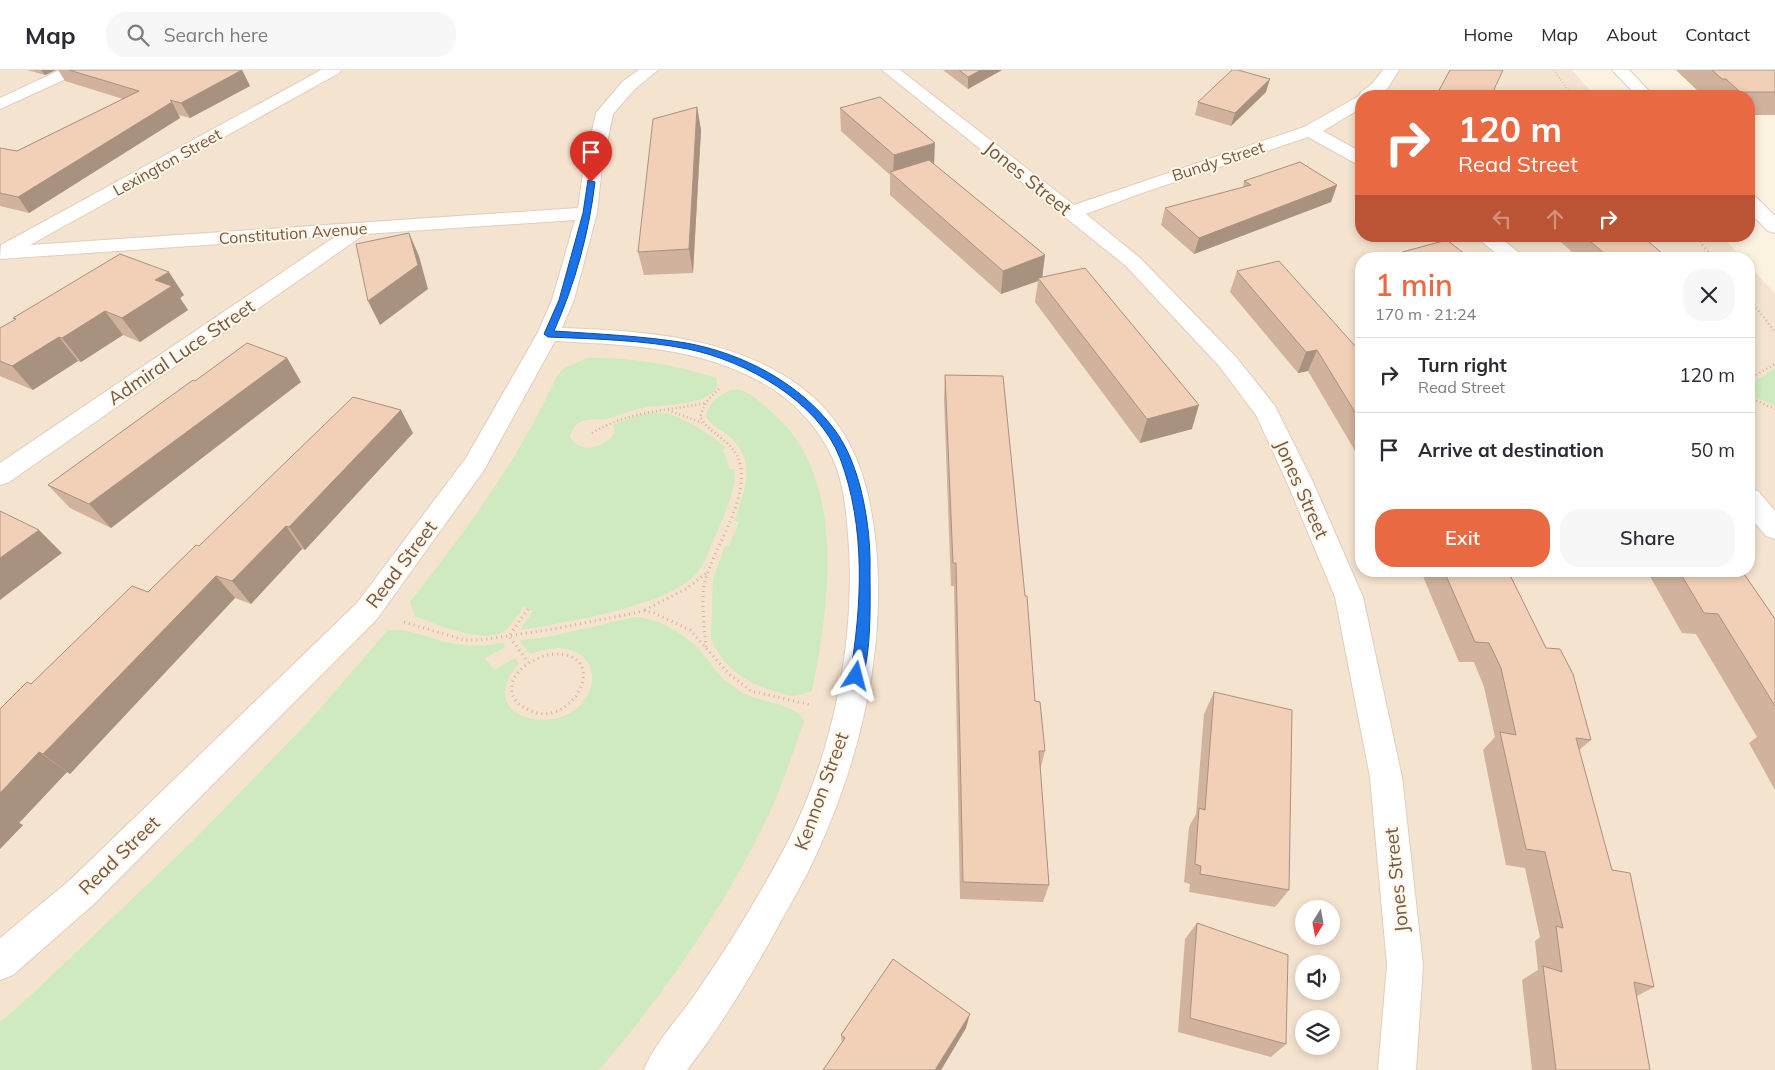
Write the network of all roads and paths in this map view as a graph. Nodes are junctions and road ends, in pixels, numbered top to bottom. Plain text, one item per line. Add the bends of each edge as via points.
1 (73, 70) edge
2 (333, 70) edge
3 (650, 70) edge
4 (890, 70) edge
5 (1392, 70) edge
6 (1554, 70) edge
7 (1620, 70) edge
8 (1375, 90) edge
9 (1568, 90) edge
10 (1640, 90) edge
11 (0, 104) edge
12 (1355, 105) edge
13 (1310, 131) junction
14 (1355, 156) edge
15 (1755, 206) edge
16 (587, 213) junction
17 (1070, 213) junction
18 (1775, 227) edge
19 (362, 228) junction
20 (1493, 242) edge
21 (1700, 242) edge
22 (1507, 252) edge
23 (1709, 252) edge
24 (0, 253) edge
25 (1755, 306) edge
26 (1775, 332) edge
27 (548, 334) junction
28 (744, 364) junction
29 (1775, 364) edge
30 (1755, 376) edge
31 (1755, 400) edge
32 (706, 402) junction
33 (666, 409) junction
34 (1775, 409) edge
35 (702, 423) junction
36 (592, 433) dead end
37 (0, 476) edge
38 (1755, 505) edge
39 (1775, 530) edge
40 (708, 571) junction
41 (528, 610) dead end
42 (644, 610) junction
43 (367, 611) junction
44 (509, 636) junction
45 (706, 647) junction
46 (528, 662) junction
47 (848, 712) junction
48 (0, 962) edge
49 (664, 1070) edge
50 (1397, 1070) edge

1 - 11 street
2 - 24 street, Lexington Street
3 - 16 street, Read Street via 629,85 605,113 592,166
4 - 17 street, Jones Street
5 - 8 street
6 - 9 path
7 - 10 street
12 - 13 street, Bundy Street
13 - 14 street
13 - 17 street, Bundy Street
15 - 18 street
16 - 19 street, Constitution Avenue
16 - 27 street, Read Street via 563,300
17 - 50 street, Jones Street via 1133,262 1228,362 1267,412 1349,597 1386,777 1392,836 1405,965
19 - 24 street, Constitution Avenue
19 - 37 street, Admiral Luce Street
20 - 22 street
21 - 23 path
25 - 26 path
27 - 28 street, Kennon Street via 631,338 688,346
27 - 43 street, Read Street via 475,464
28 - 32 path
28 - 47 street, Kennon Street via 784,386 809,408 831,432 845,458 858,502 865,552 863,639
29 - 30 path
31 - 34 path
32 - 33 path
32 - 35 path via 700,416
33 - 35 path
33 - 36 path via 627,415
35 - 40 path via 727,440 737,452 742,469 739,495
38 - 39 street
40 - 42 path via 697,583 679,594
40 - 45 path via 705,582
41 - 44 path
42 - 44 path
42 - 45 path via 690,630
43 - 44 path via 464,640
43 - 48 street, Read Street via 82,892
44 - 46 path
45 - 47 path via 729,674 751,691
46 - 46 path via 552,653 568,654 581,663 586,677 581,692 556,711 528,712 518,706 512,693 514,679
47 - 49 street, Kennon Street via 833,769 800,853 750,945

